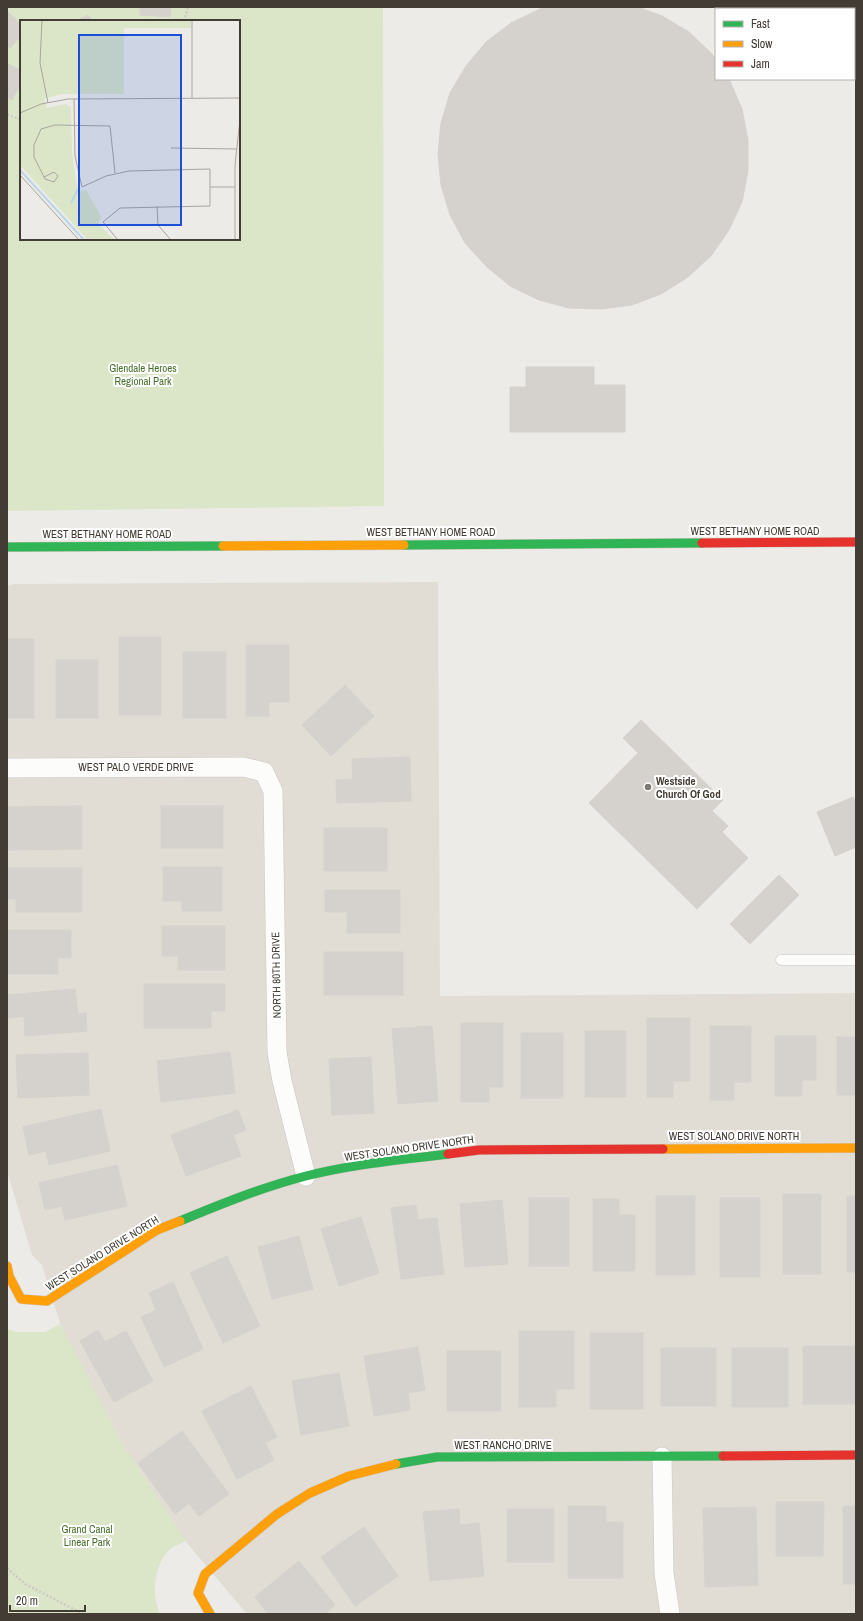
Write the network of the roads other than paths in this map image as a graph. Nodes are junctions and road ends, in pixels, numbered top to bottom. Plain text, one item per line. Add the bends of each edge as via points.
1 (856, 542) edge
2 (7, 547) edge
3 (7, 768) edge
4 (264, 772) joint
5 (781, 960) dead end
6 (856, 960) edge
7 (856, 1148) edge
8 (306, 1176) junction
9 (7, 1266) edge
10 (856, 1455) edge
11 (662, 1457) junction
12 (210, 1614) edge
13 (670, 1614) edge

1 - 2 street, WEST BETHANY HOME ROAD
3 - 4 street, WEST PALO VERDE DRIVE via 243,767
4 - 8 street, NORTH 80TH DRIVE via 273,791 277,1052 285,1095
5 - 6 lane
7 - 8 street, WEST SOLANO DRIVE NORTH via 479,1150 367,1164
8 - 9 street, WEST SOLANO DRIVE NORTH via 228,1201 157,1230 47,1301 21,1299 9,1276
10 - 11 street, WEST RANCHO DRIVE
11 - 12 street, WEST RANCHO DRIVE via 437,1457 394,1464 350,1476 310,1493 277,1514 205,1574 198,1593
11 - 13 street via 664,1573

